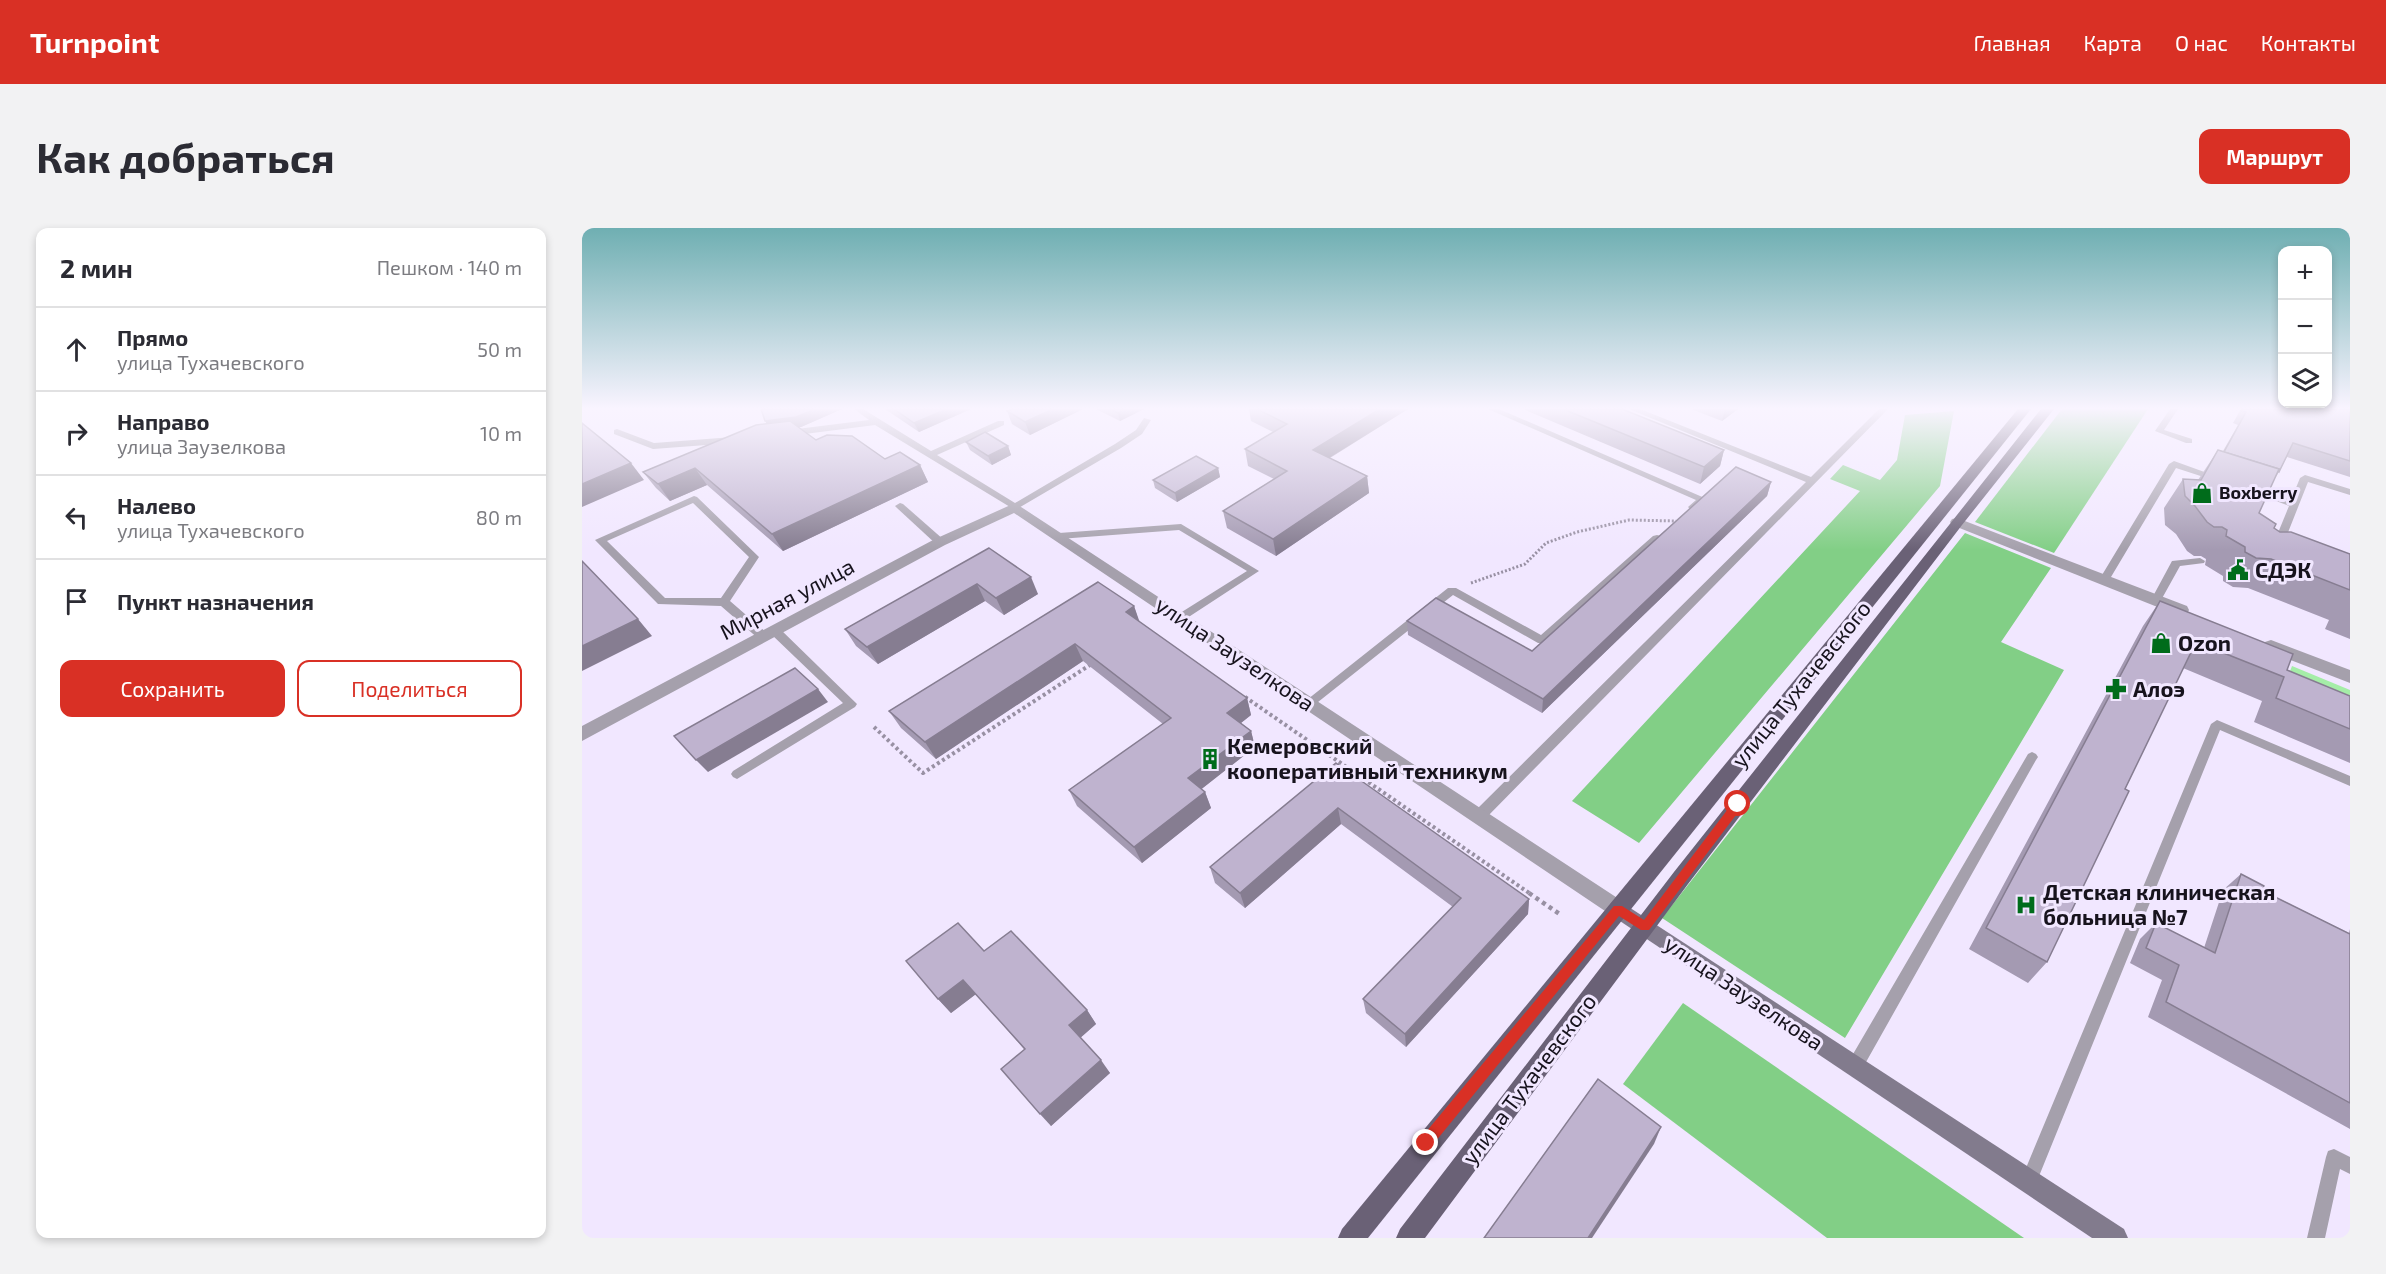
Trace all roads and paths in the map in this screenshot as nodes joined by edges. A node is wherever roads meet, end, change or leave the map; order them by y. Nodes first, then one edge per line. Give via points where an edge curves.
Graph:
1 (936, 456) edge
2 (1101, 456) edge
3 (1609, 456) edge
4 (1751, 456) joint
5 (1838, 456) edge
6 (1987, 456) edge
7 (2010, 456) edge
8 (1743, 463) dead end
9 (1813, 481) junction
10 (2229, 482) edge
11 (2240, 486) edge
12 (2350, 492) edge
13 (2294, 504) junction
14 (900, 506) dead end
15 (1015, 507) junction
16 (1676, 522) joint
17 (1957, 522) junction
18 (1667, 529) edge
19 (1059, 536) junction
20 (940, 542) junction
21 (2275, 555) edge
22 (2200, 561) dead end
23 (2104, 580) junction
24 (1452, 590) junction
25 (2156, 600) junction
26 (724, 602) junction
27 (2198, 617) edge
28 (1181, 618) junction
29 (769, 634) junction
30 (2252, 638) edge
31 (1098, 660) edge
32 (2350, 677) edge
33 (1239, 693) edge
34 (1309, 703) junction
35 (874, 727) dead end
36 (582, 734) edge
37 (2032, 758) dead end
38 (737, 774) dead end
39 (2350, 781) edge
40 (1479, 816) junction
41 (1618, 909) junction
42 (1561, 915) dead end
43 (1645, 927) junction
44 (1855, 1066) junction
45 (2350, 1166) edge
46 (2029, 1180) junction
47 (1351, 1238) edge
48 (1409, 1238) edge
49 (2115, 1238) edge
50 (2316, 1238) edge

1 - 15 lane
2 - 15 lane
3 - 16 lane via 1706,495
4 - 8 lane
4 - 9 lane
5 - 9 lane
6 - 41 main road, улица Тухачевского
7 - 17 main road, улица Тухачевского
9 - 40 lane
10 - 23 lane via 2174,464
11 - 13 lane
12 - 13 lane via 2306,478
13 - 21 lane
14 - 20 lane
15 - 19 street, улица Заузелкова
15 - 20 street, Мирная улица
16 - 24 path via 1629,520 1577,532 1546,543 1525,564
17 - 23 street
17 - 43 main road, улица Тухачевского
18 - 24 lane via 1542,640
19 - 28 street, улица Заузелкова
19 - 28 lane via 1181,526 1254,571
20 - 29 street, Мирная улица
22 - 25 lane via 2176,563
23 - 25 street
24 - 34 lane
25 - 27 street
26 - 26 lane via 754,557 694,499 600,540 662,602
26 - 29 lane
28 - 34 street, улица Заузелкова
29 - 36 street, Мирная улица
29 - 38 lane via 851,704
30 - 32 street
31 - 35 path via 924,774
33 - 42 path
34 - 40 street, улица Заузелкова
37 - 44 lane
39 - 46 lane via 2217,724
40 - 41 street, улица Заузелкова
41 - 43 street, улица Заузелкова
41 - 47 main road, улица Тухачевского
43 - 44 street, улица Заузелкова
43 - 48 main road, улица Тухачевского
44 - 46 street, улица Заузелкова
45 - 50 lane via 2334,1156
46 - 49 street, улица Заузелкова

